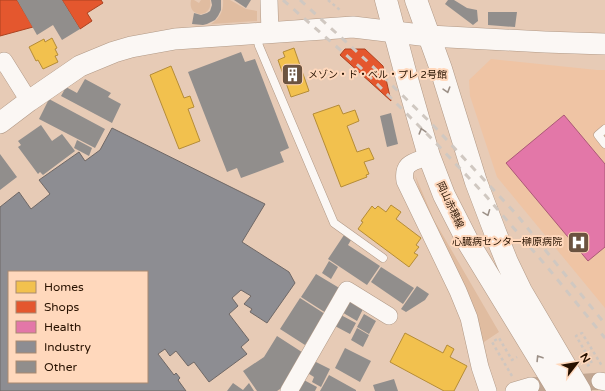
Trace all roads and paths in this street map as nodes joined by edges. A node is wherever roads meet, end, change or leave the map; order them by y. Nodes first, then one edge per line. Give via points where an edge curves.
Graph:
1 (269, 0) edge
2 (386, 0) edge
3 (416, 0) edge
4 (263, 33) junction
5 (395, 33) junction
6 (429, 36) junction
7 (605, 44) edge
8 (0, 63) edge
9 (29, 101) junction
10 (0, 123) edge
11 (605, 129) edge
12 (605, 144) edge
13 (429, 156) junction
14 (383, 258) dead end
15 (389, 316) dead end
16 (512, 360) dead end
17 (598, 360) dead end
18 (592, 363) dead end
19 (514, 385) edge
20 (531, 386) tunnel mouth
21 (289, 391) edge
22 (488, 391) edge
23 (559, 391) edge
24 (580, 391) edge

1 - 4 street
2 - 5 main road, 岡山赤穂線
3 - 6 main road
4 - 5 street via 353,27
4 - 9 street via 175,39 131,47 80,66
4 - 14 lane via 259,46 334,223
5 - 6 street
13 -> 5 main road, 岡山赤穂線
6 - 7 street
6 -> 24 main road via 476,182 507,262 521,291
8 - 9 street via 4,61
9 - 10 street
11 - 12 lane via 598,135
13 - 22 street via 408,165 404,172 405,181 469,318
23 -> 13 main road, 岡山赤穂線 via 468,242 444,195
15 - 21 street via 347,290
16 - 19 path via 499,338 492,342
17 - 18 path via 582,333 576,336
19 - 20 street

